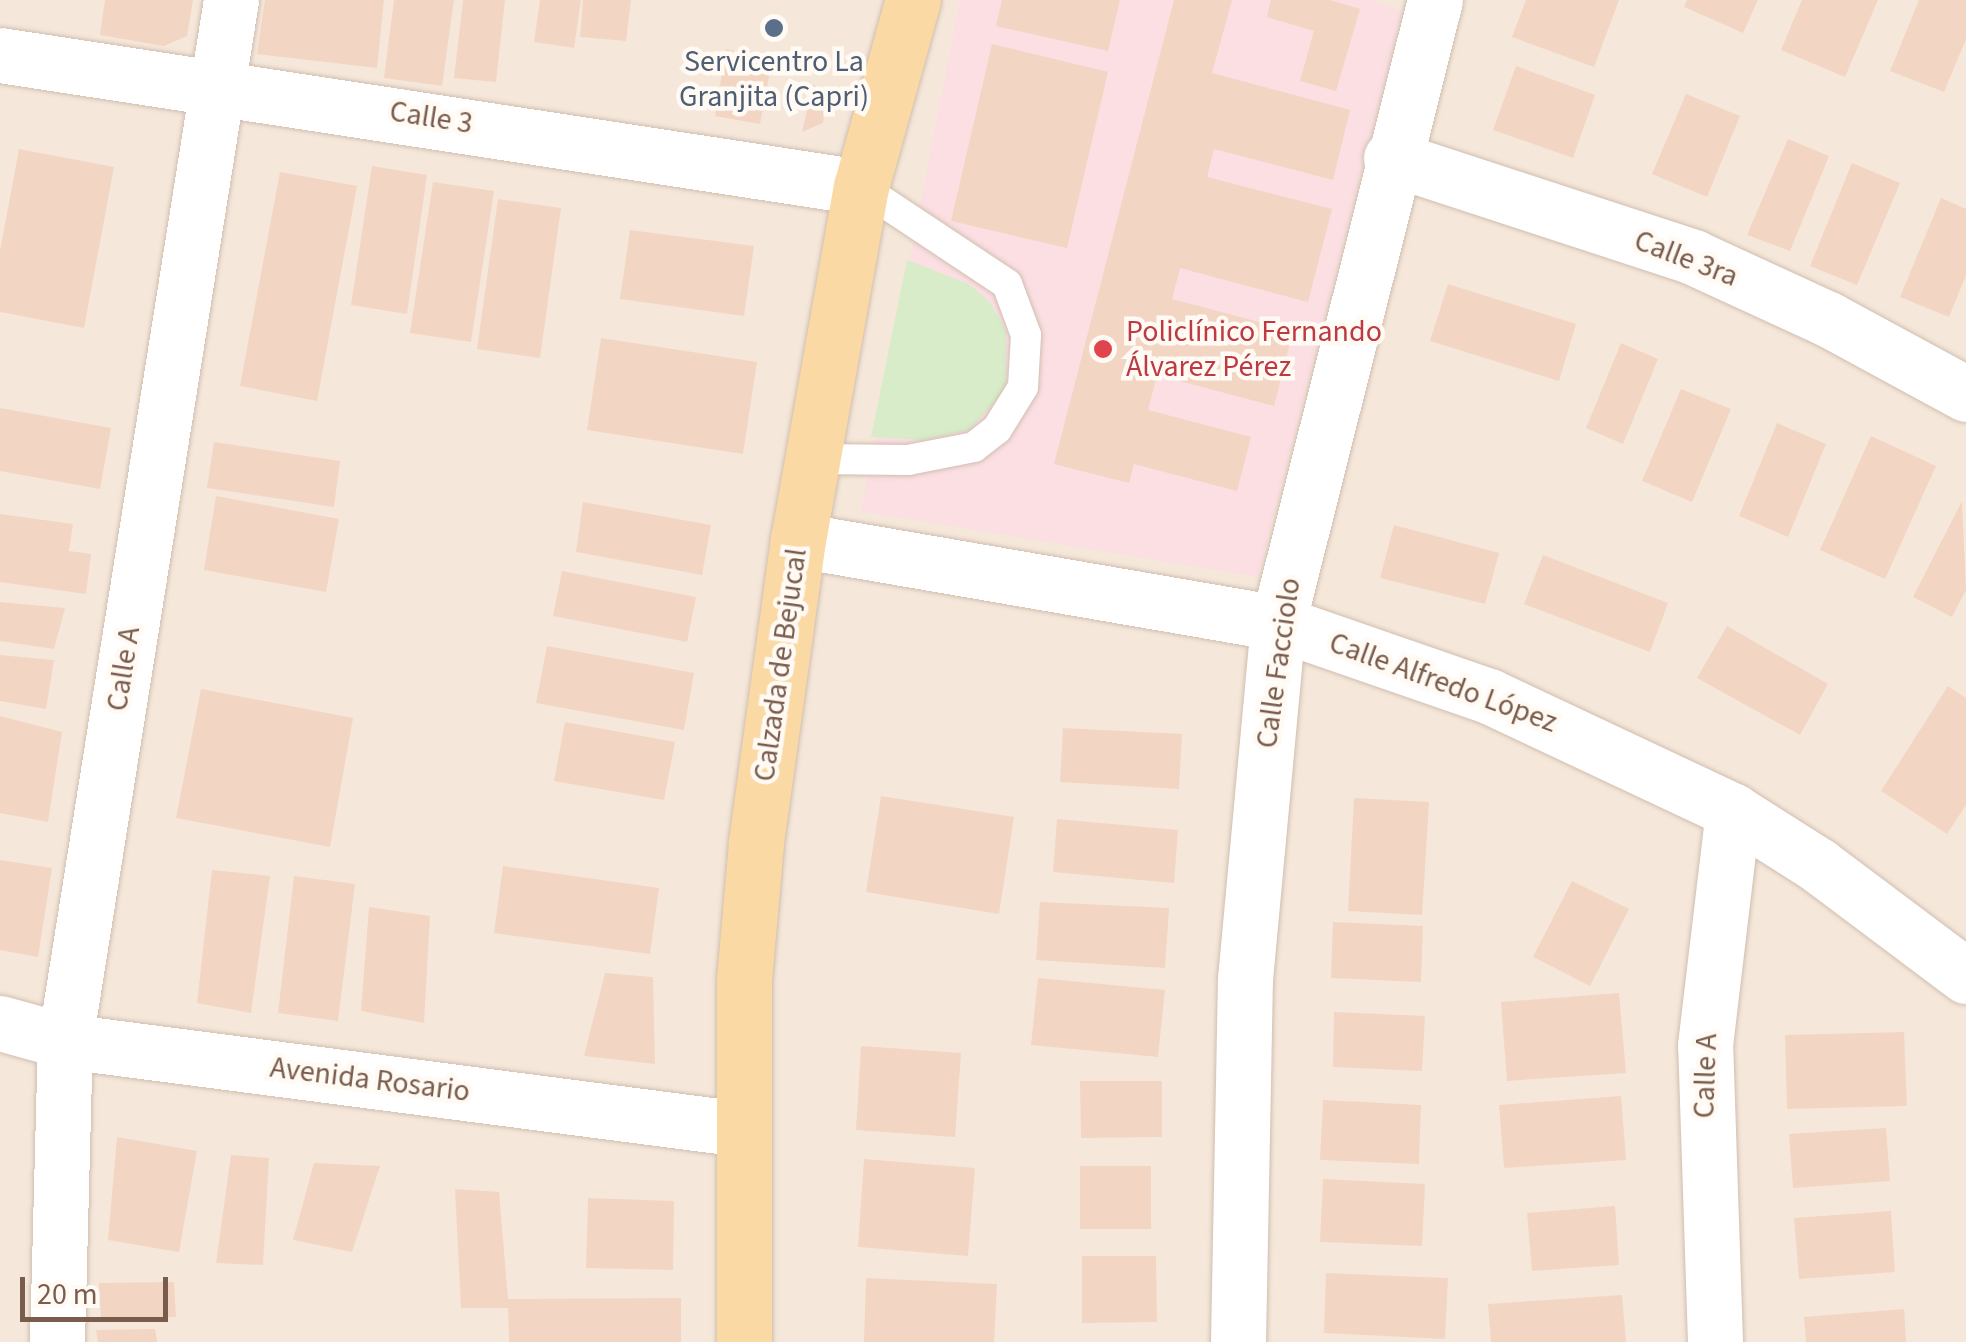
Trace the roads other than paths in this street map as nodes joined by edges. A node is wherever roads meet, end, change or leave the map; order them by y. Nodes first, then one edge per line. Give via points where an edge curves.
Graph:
1 (230, 0) edge
2 (912, 0) edge
3 (1435, 0) edge
4 (0, 55) edge
5 (218, 84) junction
6 (1391, 158) junction
7 (862, 186) junction
8 (1966, 394) edge
9 (814, 459) junction
10 (798, 540) junction
11 (1278, 623) junction
12 (1733, 812) junction
13 (1966, 976) edge
14 (0, 1023) edge
15 (65, 1041) junction
16 (742, 1128) junction
17 (58, 1342) edge
18 (744, 1342) edge
19 (1238, 1342) edge
20 (1715, 1342) edge

1 - 5 street, Calle A
2 - 7 main road, Calzada de Bejucal
3 - 6 street, Calle Facciolo
4 - 5 street, Calle 3
5 - 7 street, Calle 3
5 - 15 street, Calle A
6 - 8 street, Calle 3ra via 1693,257 1828,319
6 - 11 street, Calle Facciolo
7 - 9 main road, Calzada de Bejucal
7 - 9 lane via 1007,284 1026,334 1023,387 998,429 974,447 908,460
9 - 10 main road, Calzada de Bejucal
10 - 11 street, Calle Alfredo López
10 - 16 main road, Calzada de Bejucal via 756,842
11 - 12 street, Calle Alfredo López via 1489,696
11 - 19 street, Calle Facciolo via 1245,979
12 - 13 street, Calle Alfredo López via 1834,876
12 - 20 street, Calle A via 1706,1046
14 - 15 street, Avenida Rosario
15 - 16 street, Avenida Rosario
15 - 17 street, Calle A
16 - 18 main road, Calzada de Bejucal

